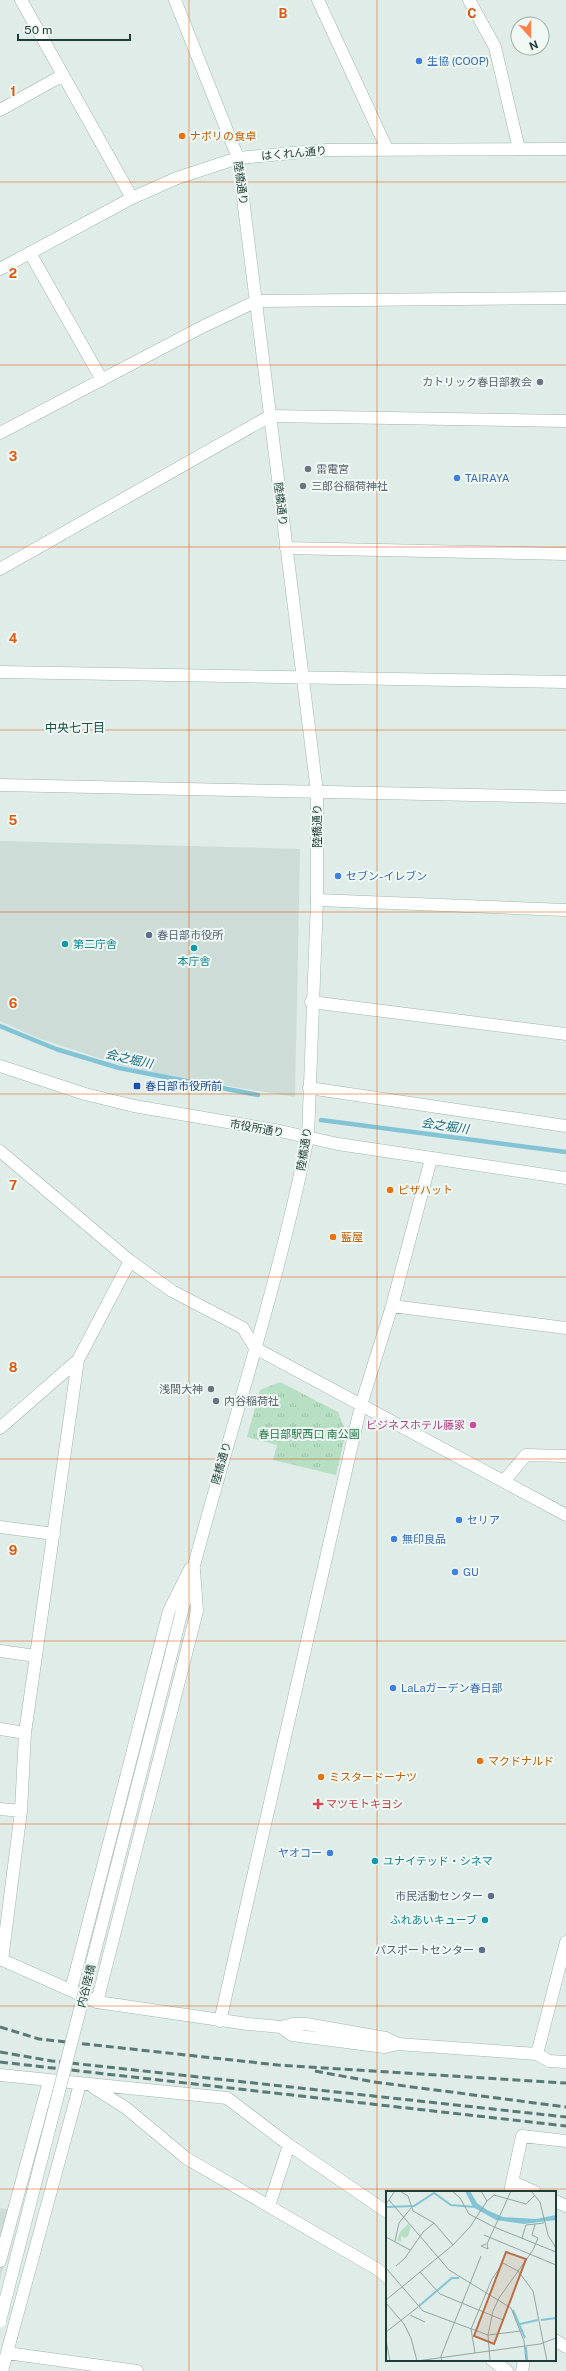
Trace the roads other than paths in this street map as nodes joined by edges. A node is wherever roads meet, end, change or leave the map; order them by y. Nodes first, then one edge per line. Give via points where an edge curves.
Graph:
1 (21, 0) edge
2 (175, 0) edge
3 (318, 0) edge
4 (469, 0) edge
5 (63, 75) junction
6 (0, 110) edge
7 (387, 149) junction
8 (519, 149) junction
9 (566, 149) edge
10 (238, 158) junction
11 (132, 198) junction
12 (30, 253) junction
13 (0, 269) edge
14 (566, 298) edge
15 (257, 301) junction
16 (102, 380) junction
17 (270, 416) junction
18 (566, 421) edge
19 (0, 434) edge
20 (286, 548) junction
21 (566, 554) edge
22 (0, 569) edge
23 (0, 672) edge
24 (303, 677) junction
25 (566, 682) edge
26 (0, 785) edge
27 (317, 792) junction
28 (566, 797) edge
29 (316, 900) junction
30 (566, 910) edge
31 (311, 1002) junction
32 (566, 1034) edge
33 (0, 1066) edge
34 (309, 1093) junction
35 (566, 1126) edge
36 (308, 1137) junction
37 (0, 1151) edge
38 (431, 1159) junction
39 (566, 1178) edge
40 (130, 1261) junction
41 (392, 1306) junction
42 (566, 1328) edge
43 (255, 1348) junction
44 (78, 1360) junction
45 (361, 1405) junction
46 (0, 1428) edge
47 (566, 1456) edge
48 (504, 1481) junction
49 (566, 1515) edge
50 (0, 1527) edge
51 (54, 1534) junction
52 (193, 1562) junction
53 (0, 1651) edge
54 (172, 1651) joint
55 (36, 1656) junction
56 (0, 1729) edge
57 (25, 1733) junction
58 (0, 1809) edge
59 (21, 1811) junction
60 (566, 1942) edge
61 (1, 1959) edge
62 (71, 1990) junction
63 (98, 2002) junction
64 (220, 2021) junction
65 (537, 2054) junction
66 (566, 2062) edge
67 (0, 2075) edge
68 (49, 2081) junction
69 (85, 2085) junction
70 (566, 2141) edge
71 (289, 2145) junction
72 (511, 2187) edge
73 (530, 2191) edge
74 (556, 2201) edge
75 (269, 2206) junction
76 (566, 2206) edge
77 (386, 2211) edge
78 (6, 2216) edge
79 (0, 2262) edge
80 (386, 2276) edge
81 (0, 2321) edge
82 (556, 2341) edge
83 (566, 2347) edge
84 (7, 2353) junction
85 (493, 2361) edge
86 (524, 2361) edge
87 (2, 2371) edge
88 (137, 2371) edge
89 (507, 2371) edge
90 (522, 2371) edge

1 - 5 street
2 - 10 street, 陸橋通り
3 - 7 street
4 - 8 street via 496,47
5 - 6 street
5 - 11 street
7 - 8 street, はくれん通り
7 - 10 street, はくれん通り via 327,150
8 - 9 street, はくれん通り
10 - 11 street, はくれん通り via 177,178
10 - 15 street, 陸橋通り
11 - 12 street, はくれん通り
12 - 13 street, はくれん通り
12 - 16 street
14 - 15 street
15 - 16 street
15 - 17 street, 陸橋通り
16 - 19 street
17 - 18 street
17 - 20 street, 陸橋通り
17 - 22 street
20 - 21 street
20 - 24 street, 陸橋通り
23 - 24 street
24 - 25 street
24 - 27 street, 陸橋通り
26 - 27 street
27 - 28 street
27 - 29 street, 陸橋通り
29 - 30 street
29 - 31 street, 陸橋通り
31 - 32 street
31 - 34 street, 陸橋通り
33 - 36 street, 市役所通り via 85,1094
34 - 35 street
34 - 36 street, 陸橋通り
36 - 38 street, 市役所通り
36 - 43 street, 陸橋通り
37 - 40 street
38 - 39 street, 市役所通り
38 - 41 street
40 - 43 street via 172,1290 242,1328
40 - 44 street
41 - 42 street
41 - 45 street
43 - 45 street
43 - 52 street, 陸橋通り
44 - 46 street
44 - 51 street
45 - 48 street
45 - 64 street
47 - 48 street via 526,1455
48 - 49 street
50 - 51 street
51 - 55 street
52 - 54 street, 陸橋通り
52 - 62 street via 169,1611
52 - 63 street via 197,1610
53 - 55 street
54 - 81 street, 内谷陸橋, bridge
55 - 57 street
56 - 57 street
57 - 59 street
58 - 59 street
59 - 61 street
60 - 65 street
61 - 62 street
62 - 63 street
63 - 64 street
64 - 65 street via 281,2027 306,2024 386,2038 398,2044
65 - 66 street via 549,2061
67 - 68 street
68 - 69 street
68 - 78 street
69 - 71 street via 227,2098
69 - 75 street via 126,2108 186,2158
69 - 84 street
70 - 72 street via 522,2136
71 - 75 street
71 - 77 street
72 - 73 street
74 - 76 street
75 - 80 street
78 - 79 street
82 - 83 street
84 - 87 street
84 - 88 street
85 - 89 street
86 - 90 street

